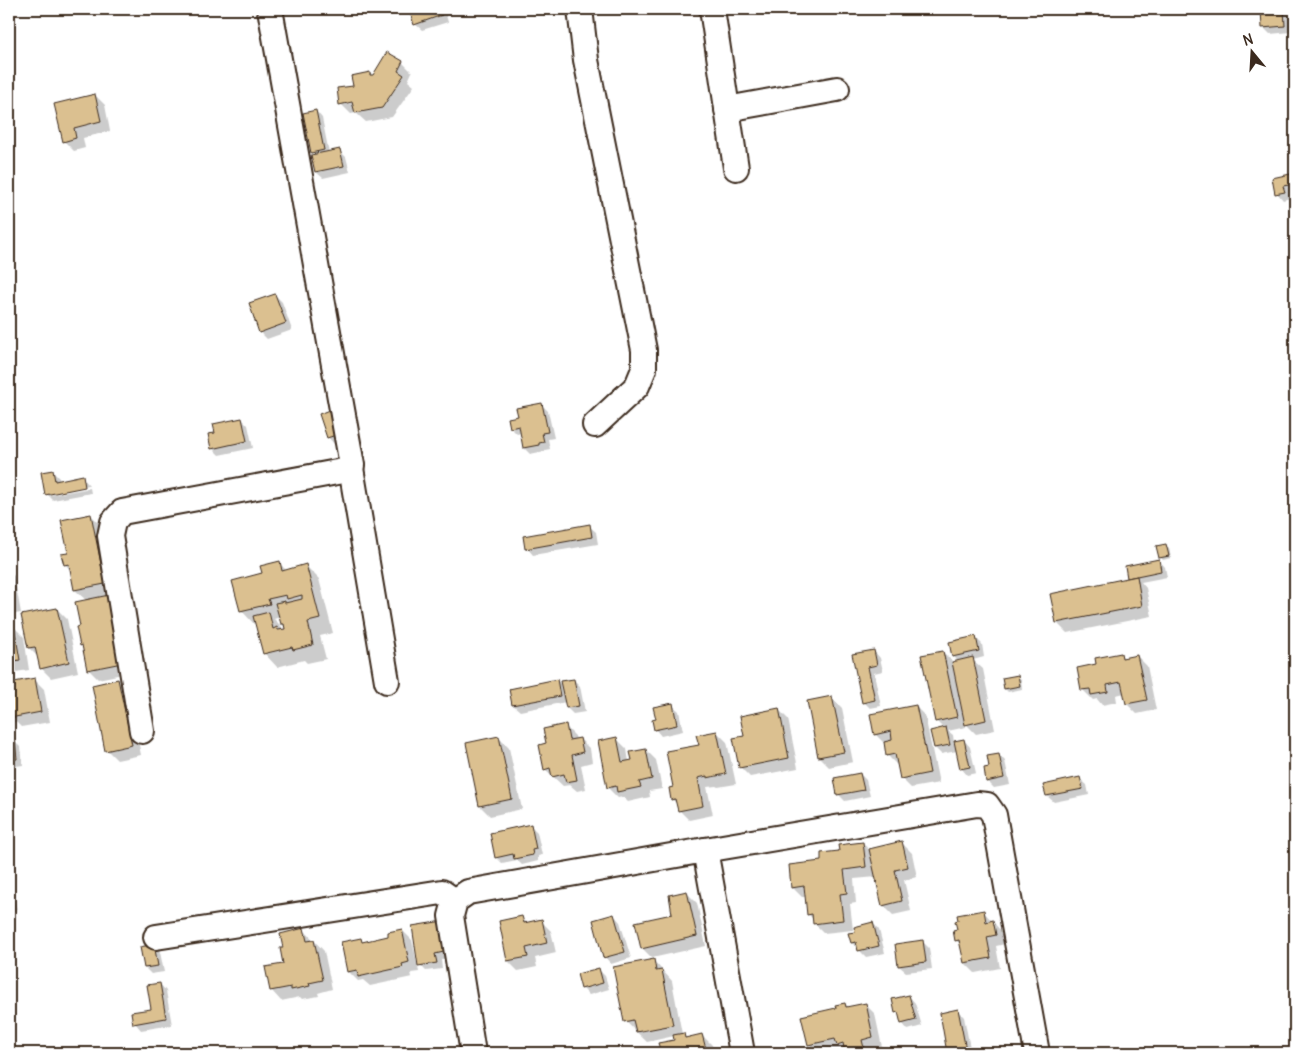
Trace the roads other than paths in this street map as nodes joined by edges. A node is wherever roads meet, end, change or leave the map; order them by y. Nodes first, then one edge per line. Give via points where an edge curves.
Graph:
1 (270, 9) edge
2 (580, 9) edge
3 (712, 9) edge
4 (837, 89) dead end
5 (727, 109) junction
6 (736, 168) dead end
7 (595, 425) dead end
8 (352, 468) junction
9 (387, 681) dead end
10 (142, 731) dead end
11 (705, 850) junction
12 (455, 901) junction
13 (156, 937) dead end
14 (473, 1053) edge
15 (742, 1053) edge
16 (1037, 1053) edge

1 - 8 street
2 - 7 street via 586,60 644,350 644,369 637,386
3 - 5 street
4 - 5 street
5 - 6 street
8 - 9 street
8 - 10 street via 122,512 112,522 110,536
11 - 12 street via 468,892
11 - 15 street
11 - 16 street via 977,804 987,805 994,814
12 - 13 street via 442,892
12 - 14 street via 451,916

